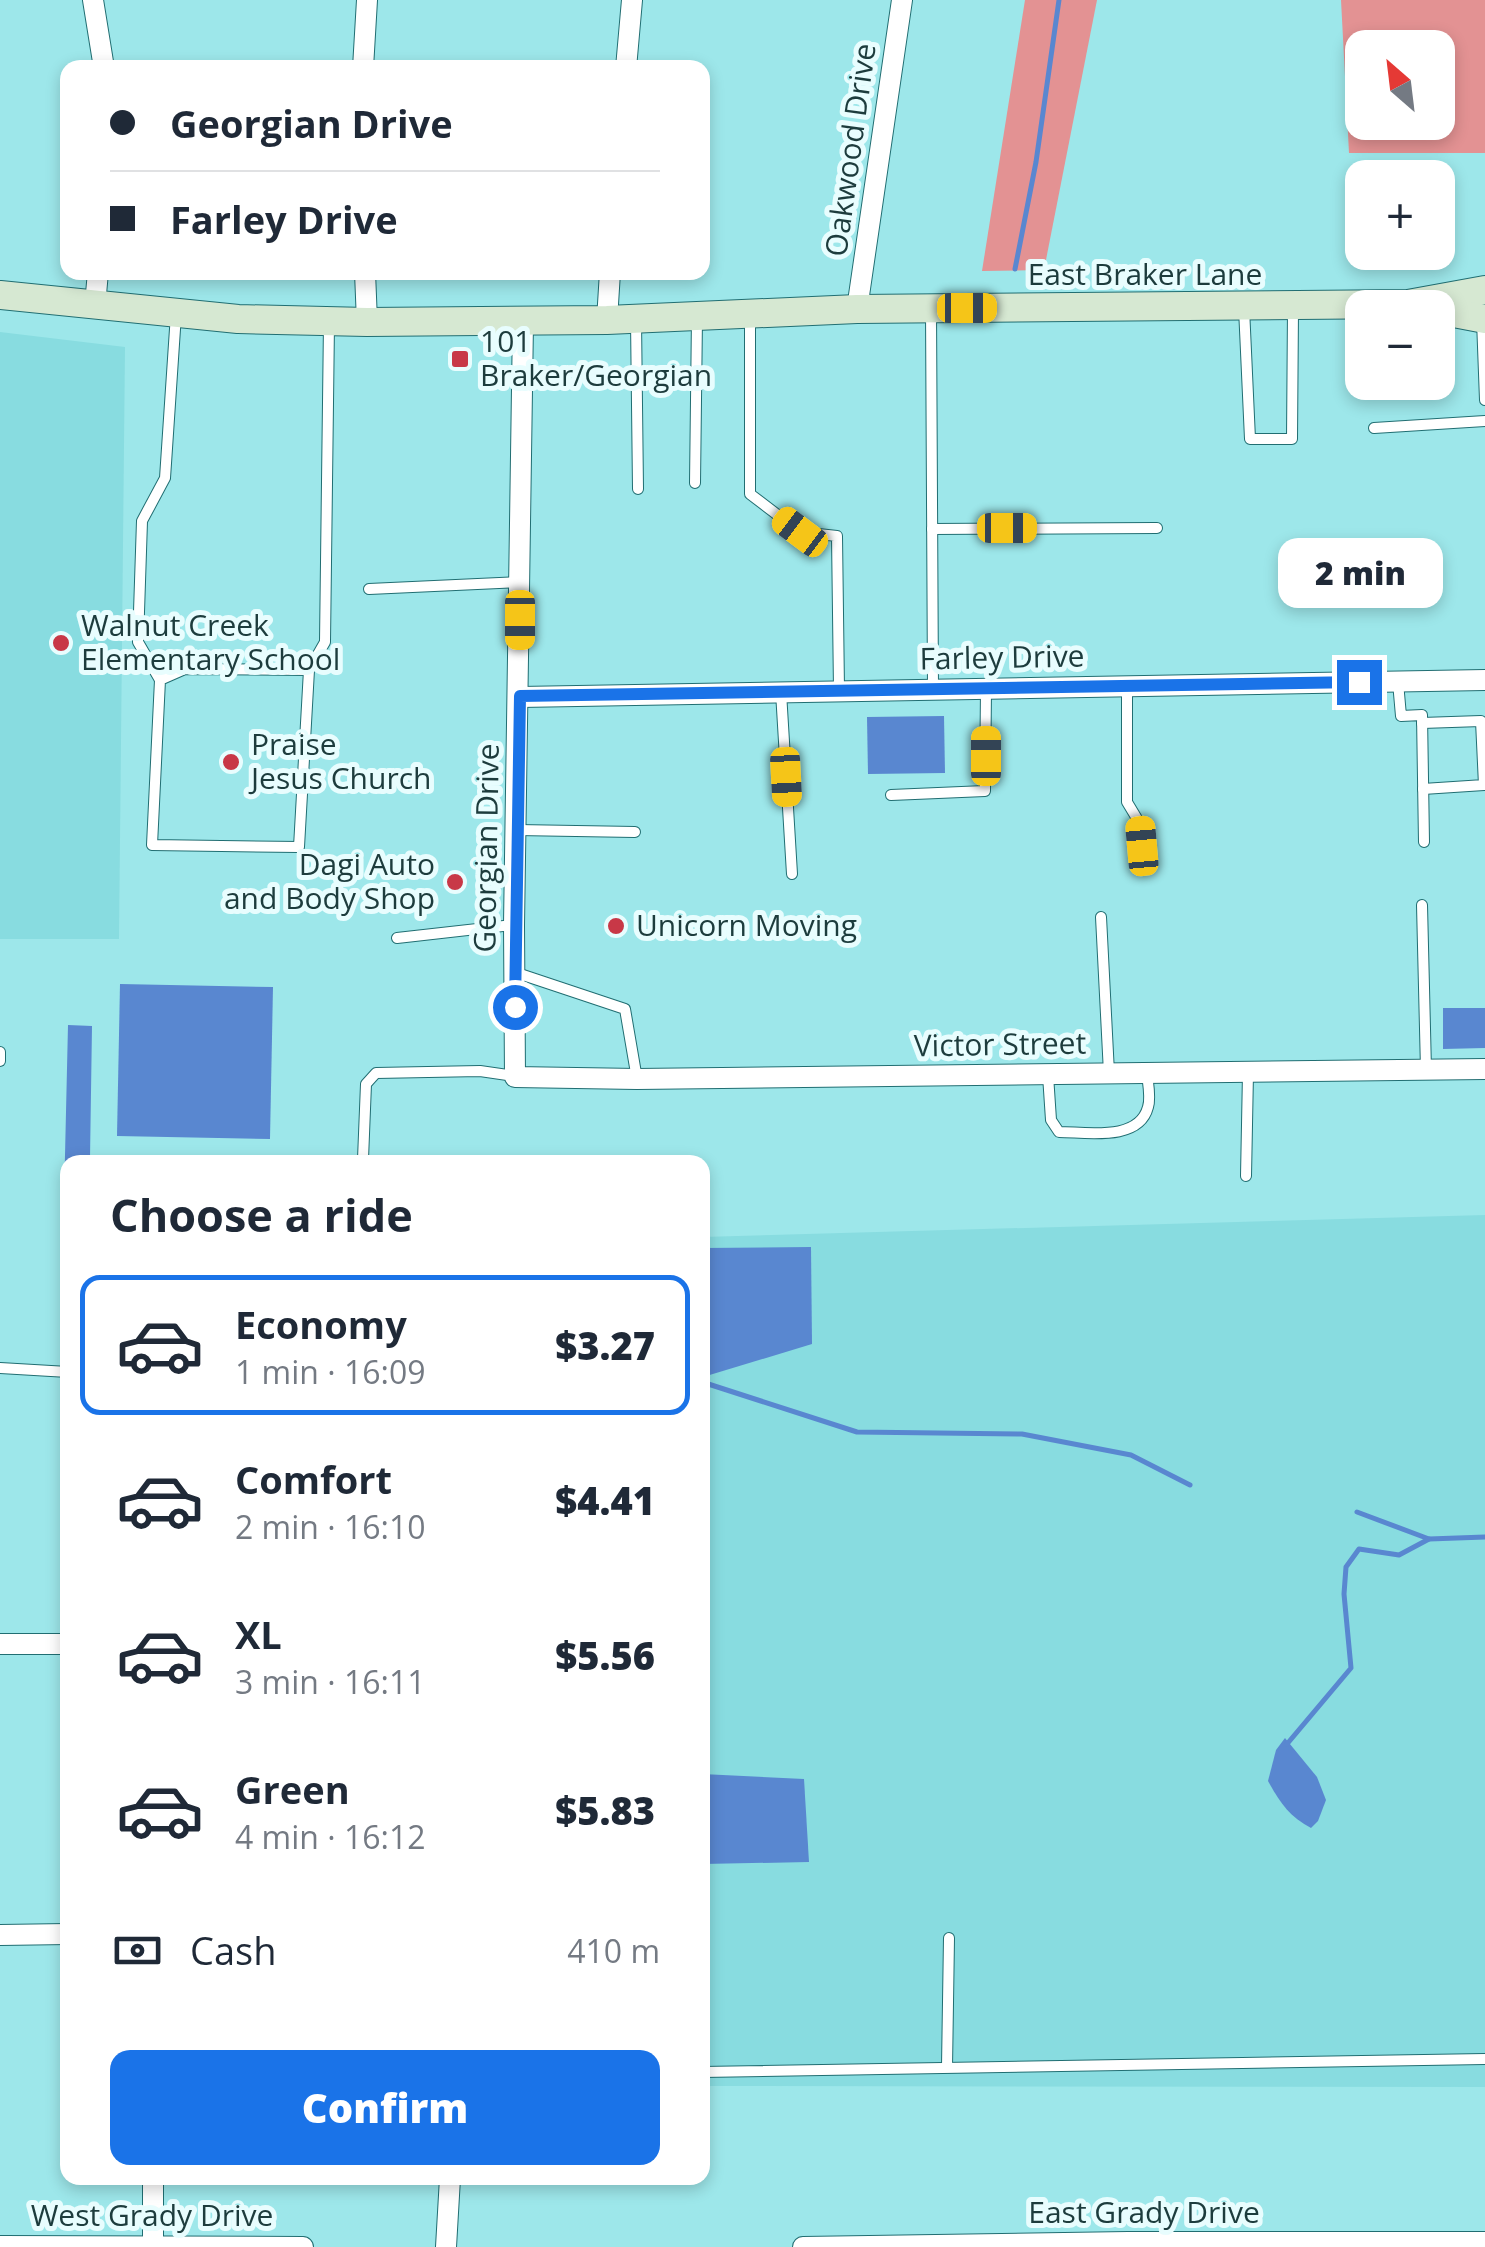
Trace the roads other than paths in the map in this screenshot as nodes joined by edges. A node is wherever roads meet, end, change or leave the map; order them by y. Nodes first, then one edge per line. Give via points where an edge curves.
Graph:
1 (93, 0) edge
2 (367, 0) edge
3 (632, 0) edge
4 (902, 0) edge
5 (103, 60) edge
6 (363, 60) edge
7 (627, 60) edge
8 (97, 280) edge
9 (365, 280) edge
10 (609, 280) edge
11 (1485, 290) edge
12 (0, 295) edge
13 (1455, 297) edge
14 (95, 305) junction
15 (1294, 306) junction
16 (1345, 306) edge
17 (1244, 307) junction
18 (931, 308) junction
19 (857, 309) junction
20 (176, 313) junction
21 (1455, 313) edge
22 (750, 314) junction
23 (696, 316) junction
24 (636, 319) junction
25 (1484, 319) edge
26 (606, 320) junction
27 (329, 322) junction
28 (368, 322) junction
29 (523, 322) junction
30 (1485, 400) edge
31 (1485, 421) edge
32 (1374, 428) dead end
33 (695, 483) dead end
34 (638, 490) dead end
35 (1158, 528) dead end
36 (932, 529) junction
37 (520, 582) junction
38 (369, 589) dead end
39 (310, 670) junction
40 (160, 680) junction
41 (1485, 680) edge
42 (1398, 682) junction
43 (1127, 686) junction
44 (933, 688) junction
45 (986, 688) junction
46 (839, 690) junction
47 (781, 691) junction
48 (520, 696) junction
49 (1422, 723) junction
50 (1423, 789) junction
51 (891, 795) dead end
52 (517, 830) junction
53 (635, 832) dead end
54 (1424, 842) dead end
55 (1142, 846) dead end
56 (792, 874) dead end
57 (1422, 904) dead end
58 (1101, 917) dead end
59 (514, 925) junction
60 (397, 938) dead end
61 (514, 972) junction
62 (0, 1052) edge
63 (0, 1061) edge
64 (1485, 1069) edge
65 (1426, 1071) junction
66 (1248, 1072) junction
67 (1048, 1074) junction
68 (1109, 1074) junction
69 (1147, 1074) junction
70 (516, 1076) junction
71 (637, 1079) junction
72 (363, 1155) edge
73 (1246, 1176) dead end
74 (0, 1368) edge
75 (60, 1372) edge
76 (0, 1644) edge
77 (60, 1644) edge
78 (60, 1934) edge
79 (0, 1935) edge
80 (949, 1938) dead end
81 (1485, 2059) edge
82 (948, 2067) junction
83 (710, 2072) edge
84 (154, 2185) edge
85 (450, 2185) edge
86 (1485, 2242) edge
87 (1128, 2244) edge
88 (0, 2246) edge
89 (152, 2247) edge
90 (303, 2247) edge
91 (446, 2247) edge
92 (802, 2247) edge

1 - 5 street
2 - 6 street
3 - 7 street
4 - 19 street, Oakwood Drive
8 - 14 street
9 - 28 street
10 - 26 street
11 - 13 main road, East Braker Lane
12 - 14 main road, East Braker Lane
14 - 20 main road, East Braker Lane
15 - 16 main road, East Braker Lane
15 - 17 main road, East Braker Lane
15 - 17 lane via 1292,439 1250,439
17 - 18 main road, East Braker Lane
18 - 19 main road, East Braker Lane
18 - 36 lane
19 - 22 main road, East Braker Lane
20 - 27 main road, East Braker Lane
20 - 40 lane via 164,478 142,521 138,642
21 - 25 main road
22 - 23 main road, East Braker Lane
22 - 46 lane via 750,494 800,532 837,536
23 - 24 main road, East Braker Lane
23 - 33 lane
24 - 26 main road, East Braker Lane
24 - 34 lane
25 - 30 lane
26 - 29 main road, East Braker Lane
27 - 28 main road, East Braker Lane
27 - 39 lane via 325,642
28 - 29 main road, East Braker Lane
29 - 37 street, Georgian Drive
31 - 32 lane
35 - 36 lane
36 - 44 lane
37 - 38 lane
37 - 48 street, Georgian Drive
39 - 40 lane via 185,670
39 - 40 lane via 299,847 152,845
41 - 42 street, Farley Drive
42 - 43 street, Farley Drive
42 - 49 lane via 1401,716 1422,715
43 - 45 street, Farley Drive
43 - 55 lane via 1128,802 1140,822
44 - 45 street, Farley Drive
44 - 46 street, Farley Drive
45 - 51 lane via 986,790
46 - 47 street, Farley Drive
47 - 48 street, Farley Drive
47 - 56 lane
48 - 52 street, Georgian Drive
49 - 50 lane
49 - 50 lane via 1481,721 1484,786
50 - 54 lane
52 - 53 lane
52 - 59 street, Georgian Drive
57 - 65 lane
58 - 68 lane
59 - 60 lane
59 - 61 street, Georgian Drive
61 - 70 street, Georgian Drive
61 - 71 lane via 625,1009
62 - 63 lane
64 - 65 street, Victor Street
65 - 66 street, Victor Street
66 - 69 street, Victor Street
66 - 73 lane
67 - 68 street, Victor Street
67 - 69 lane via 1051,1120 1060,1132 1124,1132 1139,1124 1148,1106
67 - 71 street, Victor Street
68 - 69 street, Victor Street
70 - 71 street, Victor Street
70 - 72 lane via 376,1073 366,1084
74 - 75 lane
76 - 77 street
78 - 79 street
80 - 82 lane
81 - 82 lane
82 - 83 lane
84 - 89 street
85 - 91 street
86 - 87 street, East Grady Drive
87 - 92 street, East Grady Drive
88 - 89 street, West Grady Drive
89 - 90 street, West Grady Drive

